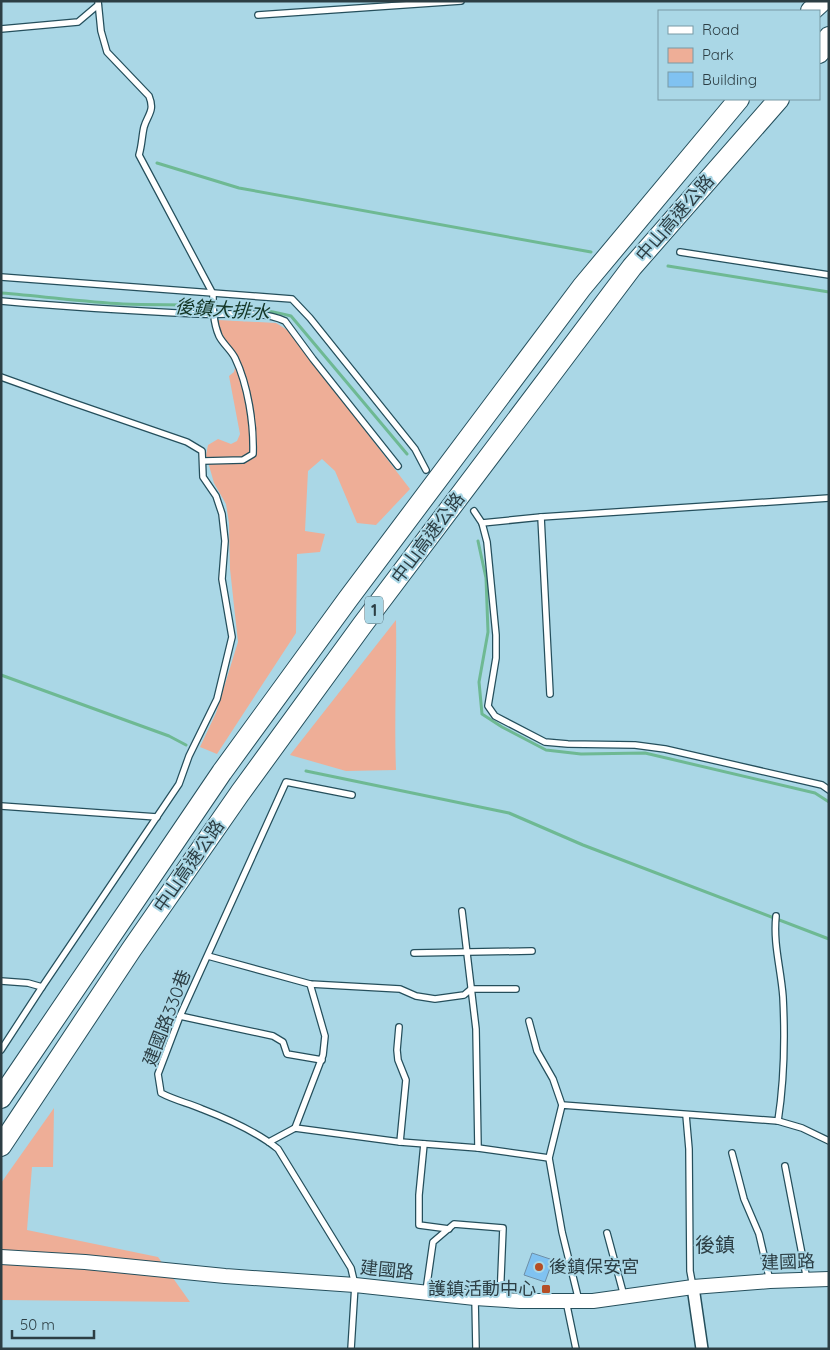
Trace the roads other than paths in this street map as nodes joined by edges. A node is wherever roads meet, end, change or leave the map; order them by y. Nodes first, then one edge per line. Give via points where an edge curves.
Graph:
1 (461, 1) edge
2 (98, 3) edge
3 (258, 15) dead end
4 (1, 28) edge
5 (738, 100) edge
6 (778, 100) edge
7 (680, 252) dead end
8 (829, 275) edge
9 (1, 278) edge
10 (213, 296) junction
11 (1, 301) edge
12 (213, 313) junction
13 (1, 376) edge
14 (204, 461) junction
15 (398, 466) dead end
16 (426, 470) dead end
17 (829, 498) edge
18 (474, 511) dead end
19 (541, 517) junction
20 (482, 523) junction
21 (550, 694) dead end
22 (829, 790) edge
23 (352, 795) dead end
24 (1, 806) edge
25 (157, 817) junction
26 (462, 911) dead end
27 (776, 916) dead end
28 (532, 951) dead end
29 (467, 952) junction
30 (414, 953) dead end
31 (208, 956) junction
32 (1, 981) edge
33 (310, 984) junction
34 (42, 987) junction
35 (471, 989) junction
36 (516, 990) dead end
37 (180, 1016) junction
38 (529, 1021) dead end
39 (400, 1027) dead end
40 (1, 1050) edge
41 (322, 1060) junction
42 (1, 1098) edge
43 (562, 1105) junction
44 (686, 1115) junction
45 (778, 1121) junction
46 (295, 1128) junction
47 (829, 1141) edge
48 (269, 1142) junction
49 (400, 1142) junction
50 (424, 1144) junction
51 (1, 1146) edge
52 (478, 1148) junction
53 (732, 1153) dead end
54 (549, 1158) junction
55 (785, 1166) dead end
56 (449, 1229) junction
57 (607, 1233) dead end
58 (1, 1257) edge
59 (807, 1280) junction
60 (829, 1280) edge
61 (770, 1281) junction
62 (355, 1285) junction
63 (693, 1287) junction
64 (426, 1293) junction
65 (624, 1296) junction
66 (475, 1298) junction
67 (500, 1300) junction
68 (573, 1301) junction
69 (351, 1349) edge
70 (476, 1349) edge
71 (576, 1349) edge
72 (702, 1349) edge

1 - 3 lane
2 - 4 lane via 78,22
2 - 10 lane via 107,52 149,96 152,104 139,155
5 - 42 highway, 中山高速公路 / 1 via 582,287 348,599 222,772
6 - 51 highway, 中山高速公路 / 1 via 632,267 364,624 229,808
7 - 8 lane
9 - 10 lane
10 - 12 lane
10 - 16 lane via 292,299 415,449
11 - 12 lane via 84,309
12 - 14 lane via 219,336 234,357 245,388 253,439 252,454 243,460
12 - 15 lane via 246,314 285,321
13 - 14 lane via 187,442 202,451
14 - 25 lane via 203,477 216,496 222,514 225,541 222,579 232,637 217,699 179,784
17 - 19 lane
18 - 20 lane
19 - 20 lane
19 - 21 lane
20 - 22 lane via 487,542 496,635 496,658 488,706 495,716 545,742 665,749 822,785
23 - 31 lane, 建國路330巷 via 286,782
24 - 25 lane
25 - 34 lane
26 - 29 lane
27 - 45 lane via 775,935 783,997 783,1091
28 - 29 lane
29 - 30 lane
29 - 35 lane
31 - 33 lane
31 - 37 lane, 建國路330巷
32 - 34 lane
33 - 35 lane via 400,990 436,999 464,995
33 - 41 lane via 325,1036
34 - 40 lane
35 - 36 lane
35 - 52 lane via 476,1029
37 - 41 lane via 273,1036 283,1042 287,1054
37 - 48 lane, 建國路330巷 via 158,1074 161,1093 262,1136
38 - 43 lane via 537,1051 553,1079
39 - 49 lane via 398,1060 406,1080
41 - 46 lane
43 - 44 lane
43 - 54 lane
44 - 45 lane
44 - 63 lane
45 - 47 lane
46 - 48 lane
46 - 49 lane
48 - 62 lane, 建國路330巷 via 278,1149 350,1268
49 - 50 lane
50 - 52 lane
50 - 56 lane via 419,1224
52 - 54 lane
53 - 61 lane via 744,1199 759,1234
54 - 68 lane
55 - 59 lane
56 - 64 lane via 433,1242
56 - 67 lane via 454,1224 503,1228
57 - 65 lane
58 - 62 street, 建國路
59 - 60 street, 建國路
59 - 61 street, 建國路
61 - 63 street, 建國路
62 - 64 street, 建國路
62 - 69 lane
63 - 65 street, 建國路
63 - 72 street
64 - 66 street, 建國路
65 - 68 street, 建國路
66 - 67 street, 建國路
66 - 70 lane
67 - 68 street, 建國路
68 - 71 lane

